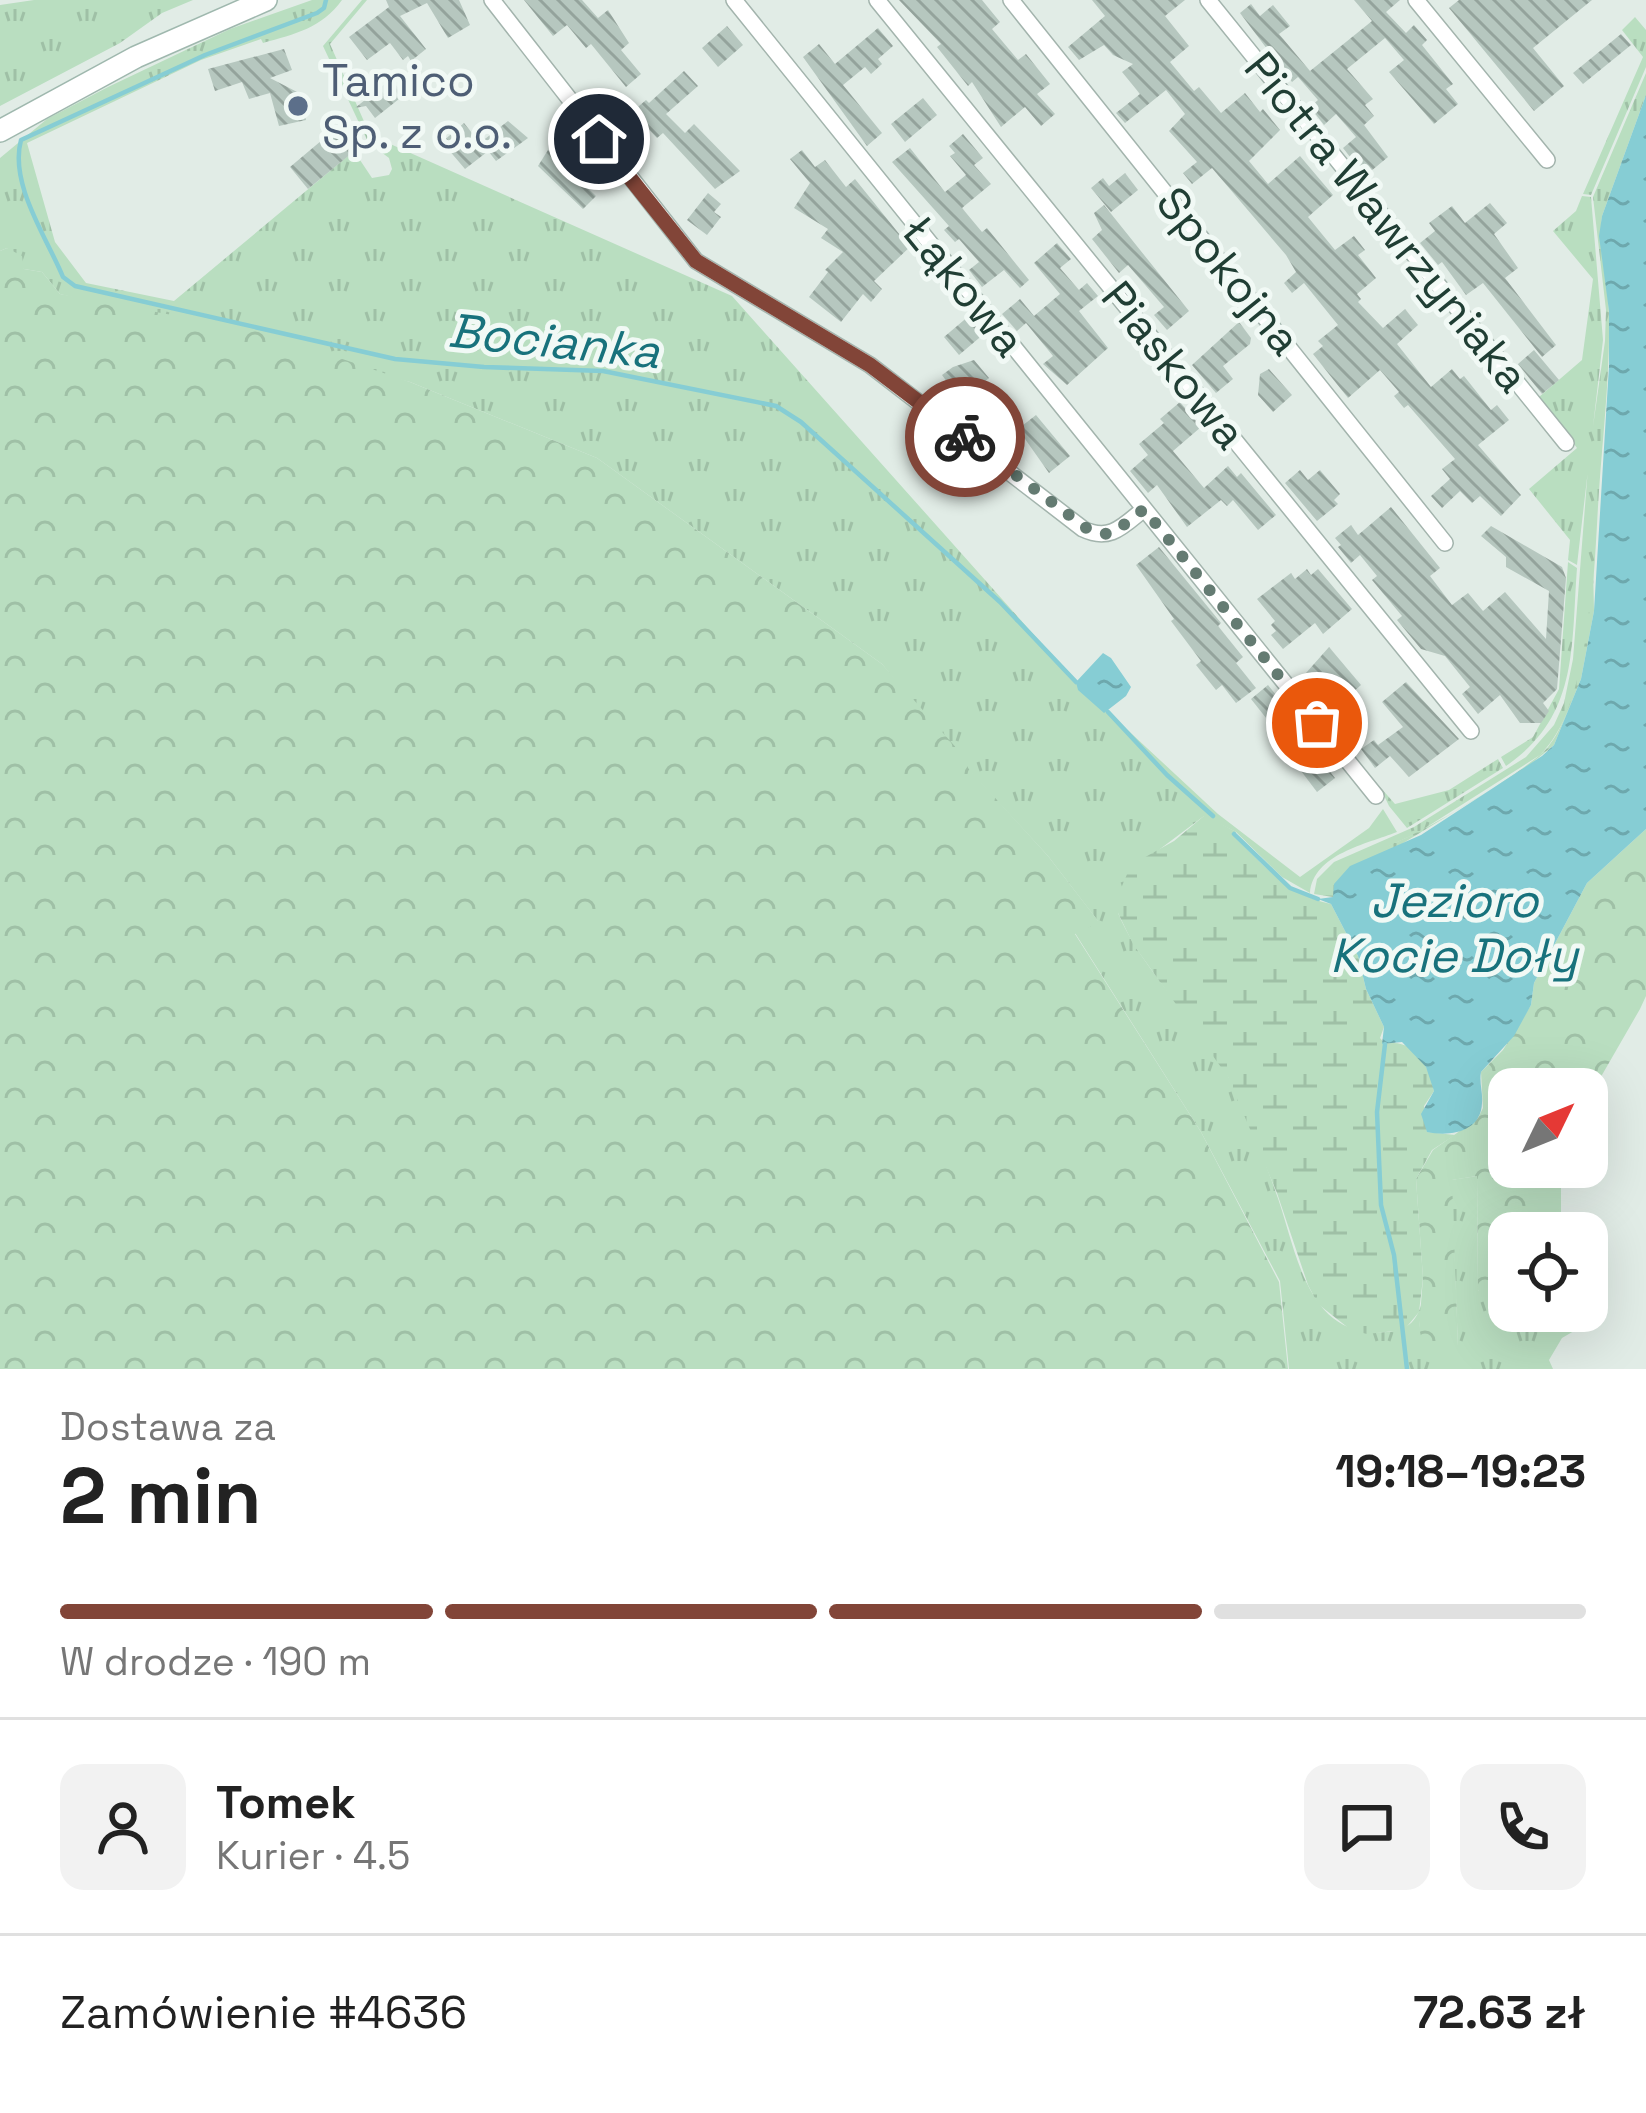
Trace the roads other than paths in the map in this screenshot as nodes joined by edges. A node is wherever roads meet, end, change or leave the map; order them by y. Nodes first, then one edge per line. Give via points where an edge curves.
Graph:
1 (266, 0) edge
2 (492, 0) edge
3 (734, 0) edge
4 (878, 0) edge
5 (1011, 0) edge
6 (1208, 0) edge
7 (1417, 0) edge
8 (0, 131) edge
9 (1547, 160) dead end
10 (1566, 443) dead end
11 (1144, 509) junction
12 (1445, 543) dead end
13 (1472, 730) dead end
14 (1376, 796) dead end

1 - 8 main road via 136,57
2 - 11 street via 696,261 870,365 1083,529 1112,534
3 - 11 street, Łąkowa
4 - 13 street, Piaskowa
5 - 12 street, Spokojna
6 - 10 street, Piotra Wawrzyniaka
7 - 9 street
11 - 14 street, Łąkowa

